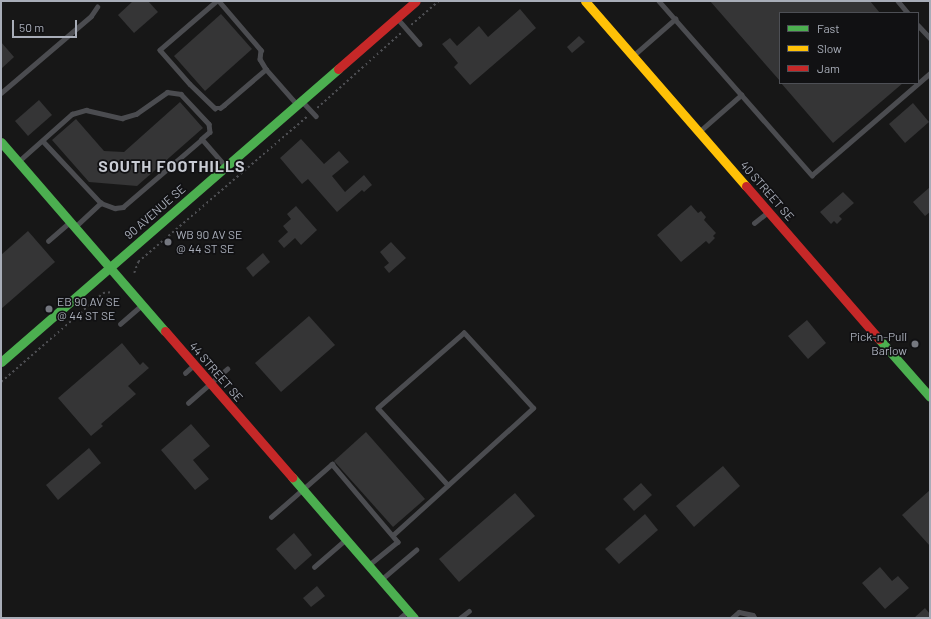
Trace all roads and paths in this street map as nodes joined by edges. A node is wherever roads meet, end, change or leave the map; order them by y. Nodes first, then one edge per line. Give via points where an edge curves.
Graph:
1 (218, 1) edge
2 (416, 1) edge
3 (439, 1) edge
4 (585, 1) edge
5 (659, 1) edge
6 (898, 1) edge
7 (97, 7) dead end
8 (907, 12) edge
9 (397, 18) junction
10 (675, 19) junction
11 (919, 26) edge
12 (406, 29) junction
13 (930, 38) edge
14 (420, 44) dead end
15 (633, 56) junction
16 (266, 69) junction
17 (930, 73) edge
18 (919, 83) edge
19 (917, 84) edge
20 (1, 93) edge
21 (741, 95) junction
22 (299, 103) junction
23 (314, 114) junction
24 (699, 132) junction
25 (202, 139) junction
26 (42, 141) junction
27 (1, 142) edge
28 (18, 162) junction
29 (226, 166) junction
30 (101, 203) junction
31 (768, 211) junction
32 (754, 224) dead end
33 (72, 225) junction
34 (48, 241) dead end
35 (109, 268) junction
36 (134, 273) dead end
37 (113, 292) dead end
38 (142, 305) junction
39 (120, 324) dead end
40 (1, 362) edge
41 (194, 365) junction
42 (227, 369) dead end
43 (185, 373) dead end
44 (1, 382) edge
45 (210, 383) junction
46 (930, 397) edge
47 (188, 403) dead end
48 (448, 485) junction
49 (303, 490) junction
50 (271, 517) dead end
51 (392, 535) junction
52 (346, 539) junction
53 (416, 550) dead end
54 (369, 566) junction
55 (314, 567) dead end
56 (381, 580) junction
57 (469, 611) dead end
58 (411, 614) edge
59 (400, 618) edge
60 (460, 618) edge
61 (732, 618) edge
62 (755, 618) edge

1 - 16 lane via 261,50 260,59
1 - 16 lane via 160,50 215,108 224,105
2 - 9 street, 90 AVENUE SE
3 - 12 path
4 - 15 street, 40 STREET SE
5 - 10 lane
6 - 8 lane
7 - 20 lane via 91,16
9 - 12 lane
9 - 22 street, 90 AVENUE SE
10 - 15 lane
10 - 21 lane
11 - 13 lane
12 - 14 lane
12 - 23 path
15 - 24 street, 40 STREET SE
16 - 22 lane
17 - 18 lane
19 - 21 lane via 812,175
21 - 24 lane
22 - 23 lane
22 - 29 street, 90 AVENUE SE
23 - 36 path via 138,262
24 - 31 street, 40 STREET SE
25 - 26 lane via 210,132 209,124 180,94 167,92 136,114 122,118 86,110 72,114
25 - 29 lane
25 - 30 lane via 123,206 115,208
26 - 28 lane
26 - 30 lane
27 - 28 street, 44 STREET SE
28 - 33 street, 44 STREET SE
29 - 35 street, 90 AVENUE SE
30 - 33 lane
31 - 32 lane
31 - 46 street, 40 STREET SE
33 - 34 lane
33 - 35 street, 44 STREET SE
35 - 38 street, 44 STREET SE
35 - 40 street, 90 AVENUE SE
37 - 44 path via 103,293
38 - 39 lane
38 - 41 street, 44 STREET SE
41 - 43 lane
41 - 45 street, 44 STREET SE
42 - 45 lane
45 - 47 lane
45 - 49 street, 44 STREET SE
48 - 48 lane via 533,408 464,333 378,408
48 - 51 lane
49 - 50 lane
49 - 51 lane via 332,464
49 - 52 street, 44 STREET SE
51 - 54 lane via 398,542
52 - 54 street, 44 STREET SE
52 - 55 lane
53 - 56 lane
54 - 56 street, 44 STREET SE
56 - 58 street, 44 STREET SE
57 - 60 lane
58 - 59 lane
61 - 62 lane via 739,612

